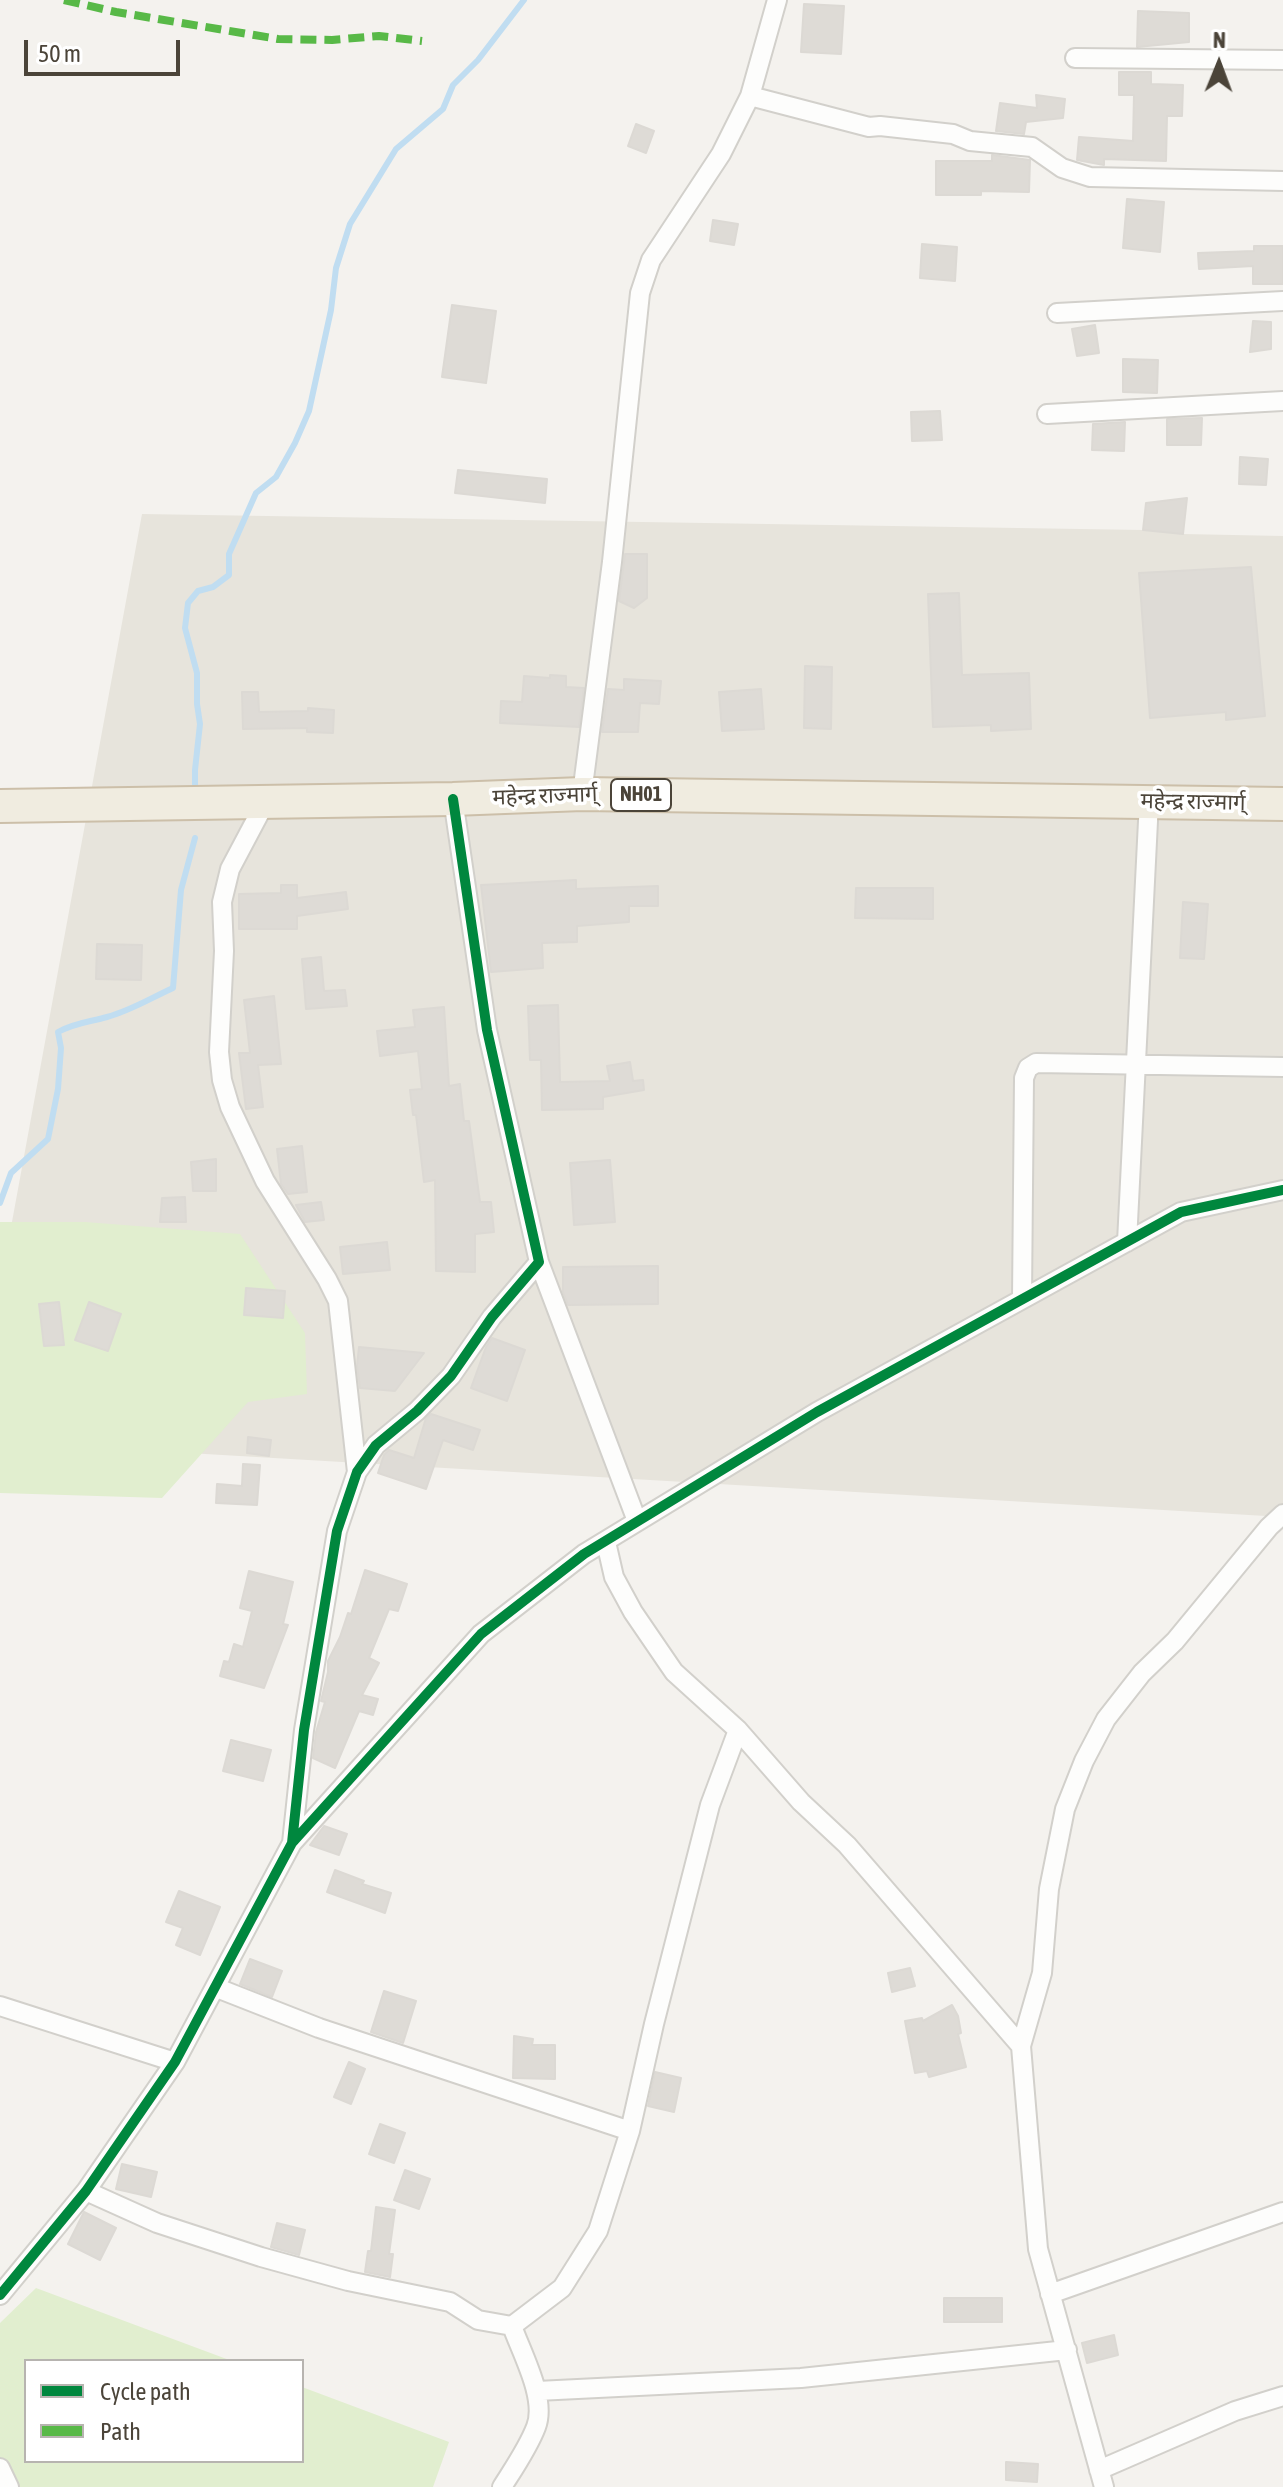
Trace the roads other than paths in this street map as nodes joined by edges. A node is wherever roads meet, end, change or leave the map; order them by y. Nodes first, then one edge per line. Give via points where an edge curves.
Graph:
1 (777, 0) edge
2 (1075, 58) dead end
3 (1283, 60) edge
4 (750, 96) junction
5 (1283, 181) edge
6 (1283, 301) edge
7 (1057, 313) dead end
8 (1283, 401) edge
9 (1047, 414) dead end
10 (582, 794) junction
11 (453, 799) junction
12 (266, 801) junction
13 (1149, 801) junction
14 (1283, 804) edge
15 (0, 806) edge
16 (1134, 1065) junction
17 (1283, 1067) edge
18 (1283, 1190) edge
19 (1127, 1242) junction
20 (539, 1262) junction
21 (1022, 1298) junction
22 (357, 1472) junction
23 (1283, 1514) edge
24 (637, 1521) junction
25 (606, 1542) junction
26 (738, 1730) junction
27 (292, 1843) junction
28 (217, 1988) junction
29 (0, 2006) edge
30 (1021, 2046) junction
31 (175, 2062) junction
32 (630, 2131) junction
33 (86, 2191) junction
34 (1283, 2212) edge
35 (1050, 2294) junction
36 (0, 2295) edge
37 (512, 2326) junction
38 (1067, 2350) junction
39 (537, 2391) junction
40 (1283, 2396) edge
41 (0, 2468) edge
42 (1101, 2478) edge
43 (9, 2487) edge
44 (502, 2487) edge

1 - 4 street
2 - 3 street
4 - 5 street via 869,127 1032,147 1062,168 1090,177
4 - 10 street via 721,154 651,260 640,293
6 - 7 street
8 - 9 street
10 - 11 highway, महेन्द्र राज्मार्ग् / NH01
10 - 13 highway, महेन्द्र राज्मार्ग् / NH01
11 - 12 highway, महेन्द्र राज्मार्ग् / NH01
11 - 20 street via 487,1030
12 - 15 highway, महेन्द्र राज्मार्ग् / NH01
12 - 22 street via 230,869 222,902 222,1080 265,1181 338,1301
13 - 14 highway, महेन्द्र राज्मार्ग् / NH01
13 - 16 street
16 - 17 street
16 - 19 street
16 - 21 street via 1036,1063 1028,1068
18 - 19 street via 1181,1212
19 - 21 street
20 - 22 street via 451,1376 376,1445
20 - 24 street
21 - 24 street via 817,1412
22 - 27 street via 337,1531 304,1730
23 - 30 street via 1142,1673 1106,1719 1084,1761 1065,1809 1049,1889 1042,1973
24 - 25 street
25 - 26 street via 614,1577 674,1672
25 - 27 street via 481,1634
26 - 30 street via 847,1845
26 - 32 street via 710,1805
27 - 28 street
28 - 31 street
28 - 32 street via 319,2028
29 - 31 street
30 - 35 street via 1038,2249
31 - 33 street
32 - 37 street via 598,2231 562,2288
33 - 36 street
33 - 37 street via 157,2223 261,2257 450,2302 478,2320
34 - 35 street
35 - 38 street
37 - 39 street
38 - 39 street via 801,2378
38 - 42 street
39 - 44 street via 537,2425
40 - 42 street via 1235,2411
41 - 43 street

